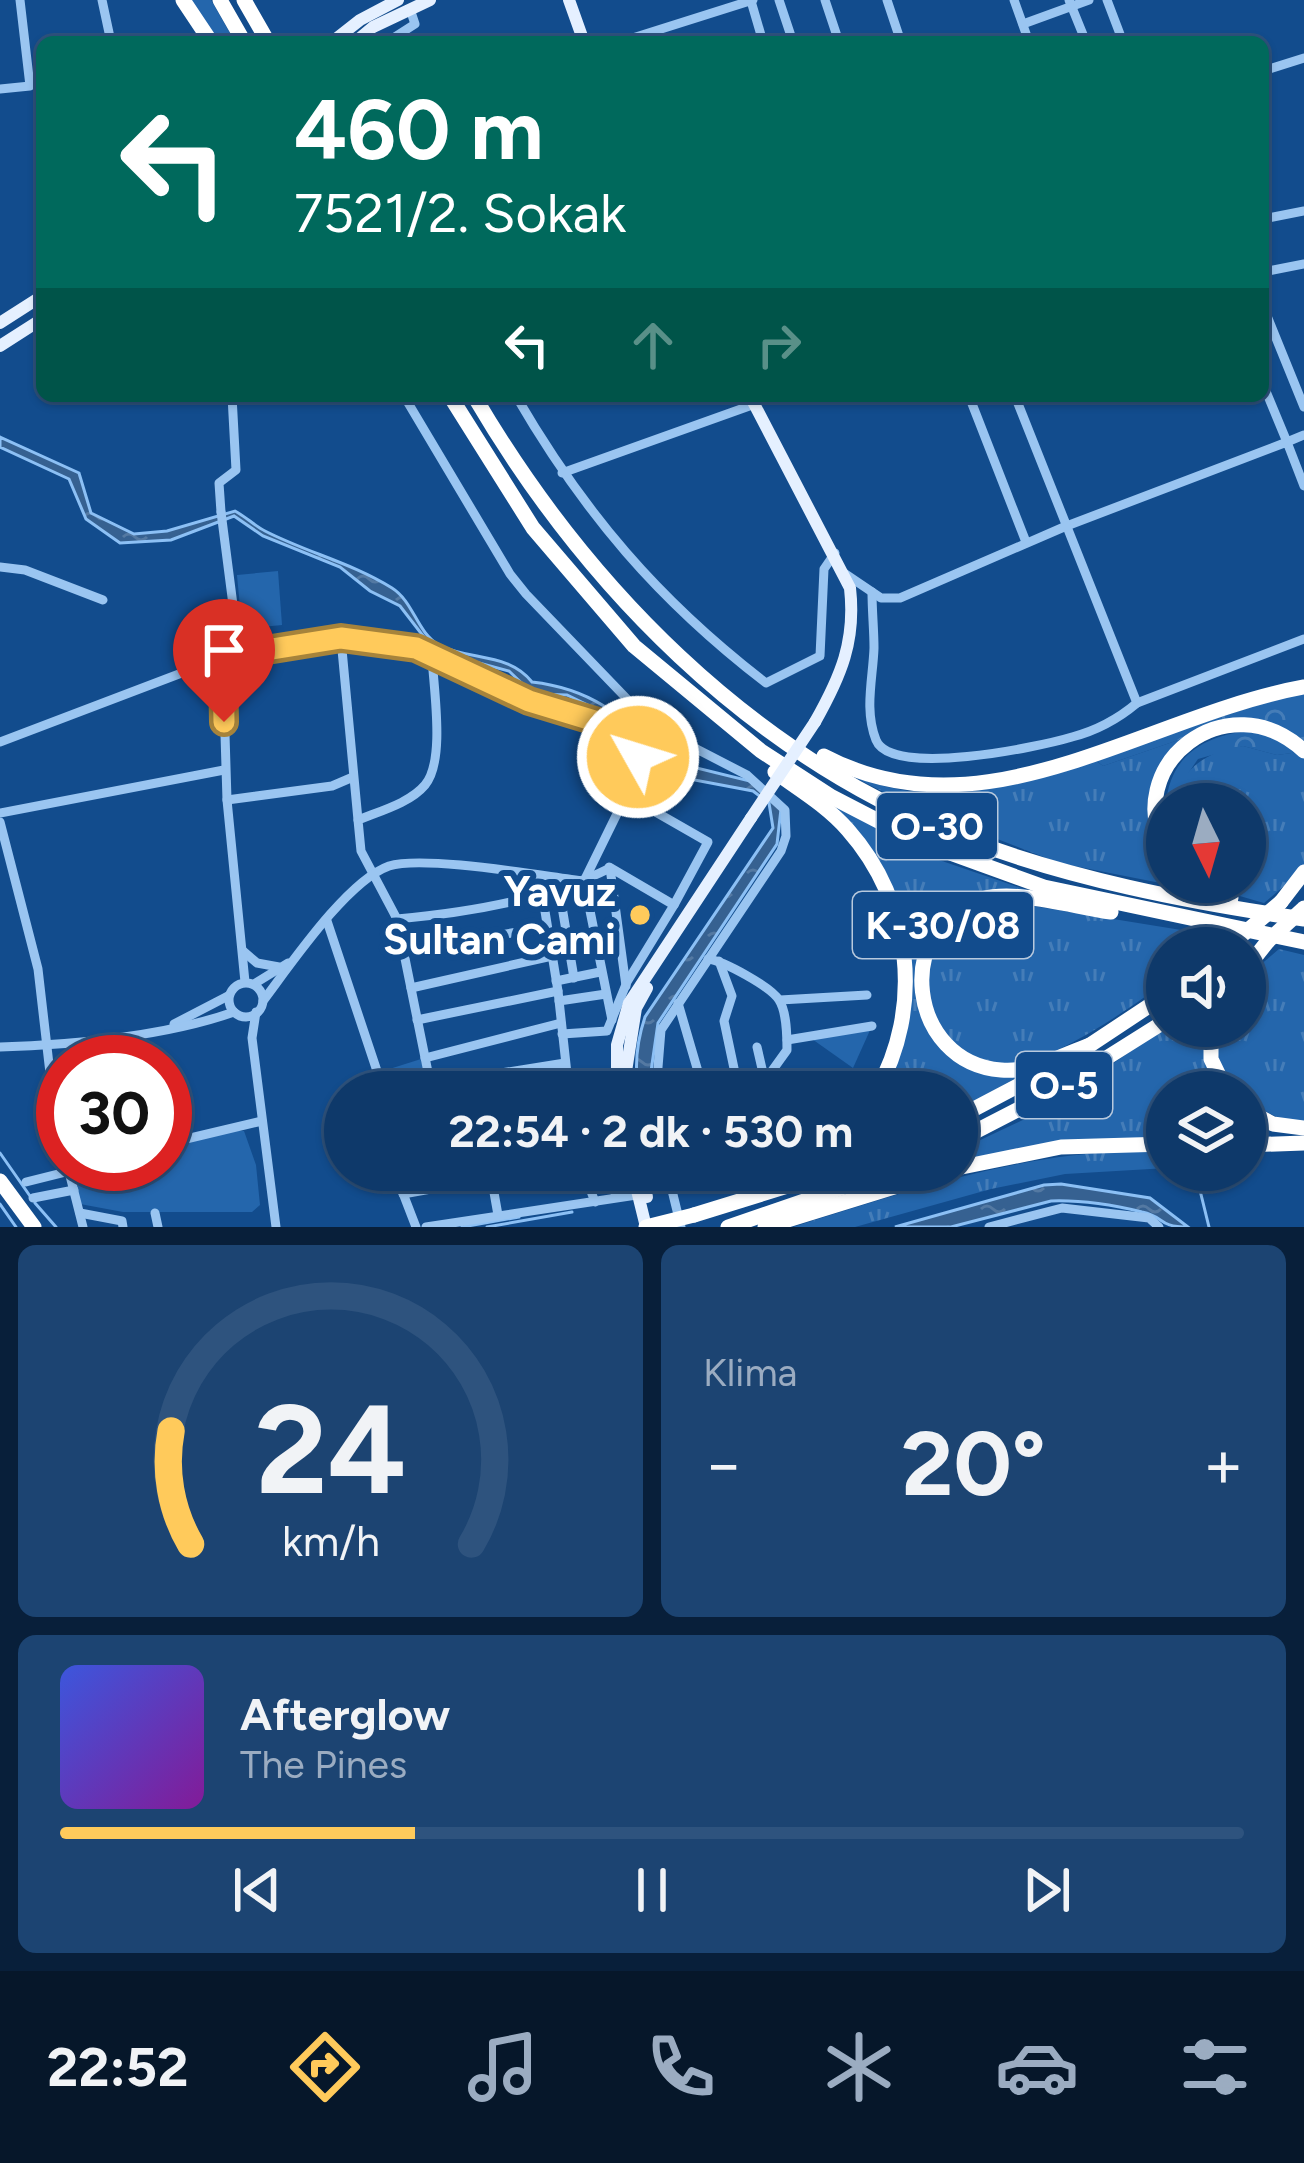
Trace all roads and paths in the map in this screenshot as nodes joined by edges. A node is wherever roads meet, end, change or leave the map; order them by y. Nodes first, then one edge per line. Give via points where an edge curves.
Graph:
1 (20, 0) edge
2 (102, 0) edge
3 (183, 0) edge
4 (220, 0) edge
5 (244, 0) edge
6 (398, 0) edge
7 (430, 0) edge
8 (568, 0) edge
9 (752, 0) edge
10 (779, 0) edge
11 (825, 0) edge
12 (887, 0) edge
13 (1014, 0) edge
14 (1089, 0) edge
15 (1107, 0) edge
16 (1070, 3) edge
17 (410, 9) junction
18 (1023, 24) junction
19 (110, 36) edge
20 (207, 36) edge
21 (241, 36) edge
22 (265, 36) edge
23 (340, 36) edge
24 (362, 36) edge
25 (397, 36) edge
26 (582, 36) edge
27 (639, 36) edge
28 (761, 36) edge
29 (791, 36) edge
30 (837, 36) edge
31 (899, 36) edge
32 (1027, 36) edge
33 (1084, 36) edge
34 (1122, 36) edge
35 (1304, 58) edge
36 (1269, 69) edge
37 (0, 89) edge
38 (1304, 211) edge
39 (1269, 218) edge
40 (1304, 263) edge
41 (1269, 271) edge
42 (36, 300) edge
43 (1269, 321) edge
44 (0, 323) edge
45 (36, 323) edge
46 (0, 346) edge
47 (1269, 399) edge
48 (232, 402) edge
49 (408, 402) edge
50 (454, 402) edge
51 (478, 402) edge
52 (520, 402) edge
53 (747, 402) edge
54 (753, 402) edge
55 (971, 402) edge
56 (1017, 402) edge
57 (1304, 407) edge
58 (1304, 435) edge
59 (1287, 442) junction
60 (562, 473) junction
61 (1304, 486) edge
62 (1064, 527) junction
63 (1026, 542) junction
64 (835, 553) junction
65 (0, 567) edge
66 (844, 573) junction
67 (872, 592) junction
68 (103, 600) dead end
69 (644, 621) junction
70 (341, 638) junction
71 (1304, 639) edge
72 (634, 646) junction
73 (432, 655) junction
74 (229, 656) junction
75 (1304, 682) edge
76 (1137, 703) junction
77 (0, 742) edge
78 (1304, 751) edge
79 (224, 770) junction
80 (352, 777) junction
81 (1160, 783) edge
82 (626, 796) junction
83 (227, 800) junction
84 (0, 818) edge
85 (358, 820) junction
86 (593, 859) junction
87 (610, 868) junction
88 (1304, 872) edge
89 (375, 873) junction
90 (534, 875) junction
91 (584, 881) junction
92 (1304, 882) edge
93 (559, 889) junction
94 (542, 893) junction
95 (1263, 903) edge
96 (674, 905) junction
97 (1304, 908) edge
98 (1283, 909) junction
99 (397, 919) junction
100 (1304, 920) edge
101 (327, 921) junction
102 (1220, 924) junction
103 (546, 927) junction
104 (1230, 927) edge
105 (1258, 927) edge
106 (1266, 934) edge
107 (1266, 938) edge
108 (1304, 945) edge
109 (243, 951) junction
110 (404, 952) junction
111 (551, 956) junction
112 (714, 960) junction
113 (293, 961) junction
114 (279, 968) junction
115 (600, 972) junction
116 (574, 978) junction
117 (249, 983) junction
118 (626, 986) junction
119 (411, 988) junction
120 (558, 991) junction
121 (231, 993) junction
122 (606, 994) junction
123 (868, 995) dead end
124 (263, 1000) junction
125 (780, 1000) junction
126 (678, 1003) junction
127 (1146, 1008) edge
128 (256, 1012) junction
129 (235, 1014) junction
130 (417, 1020) junction
131 (609, 1025) junction
132 (872, 1026) dead end
133 (169, 1027) junction
134 (562, 1029) junction
135 (1146, 1033) edge
136 (47, 1035) edge
137 (118, 1035) edge
138 (252, 1038) junction
139 (787, 1040) junction
140 (36, 1046) edge
141 (1090, 1046) junction
142 (0, 1047) edge
143 (757, 1047) dead end
144 (425, 1058) junction
145 (565, 1063) junction
146 (373, 1071) edge
147 (428, 1071) edge
148 (518, 1071) edge
149 (566, 1071) edge
150 (619, 1071) edge
151 (658, 1071) edge
152 (698, 1071) edge
153 (735, 1071) edge
154 (763, 1071) edge
155 (773, 1071) edge
156 (885, 1071) edge
157 (978, 1108) edge
158 (1266, 1120) edge
159 (262, 1121) junction
160 (1304, 1128) edge
161 (978, 1131) edge
162 (192, 1138) edge
163 (1146, 1145) edge
164 (1266, 1145) edge
165 (1304, 1145) edge
166 (978, 1164) edge
167 (36, 1179) edge
168 (0, 1181) edge
169 (26, 1182) dead end
170 (69, 1191) edge
171 (74, 1191) edge
172 (402, 1191) edge
173 (416, 1191) edge
174 (494, 1191) edge
175 (581, 1191) edge
176 (600, 1191) edge
177 (617, 1191) edge
178 (675, 1191) edge
179 (754, 1191) edge
180 (772, 1191) edge
181 (833, 1191) edge
182 (882, 1191) edge
183 (643, 1193) joint
184 (403, 1194) junction
185 (33, 1198) dead end
186 (608, 1200) junction
187 (579, 1203) junction
188 (715, 1209) junction
189 (1046, 1212) junction
190 (80, 1213) junction
191 (155, 1213) dead end
192 (498, 1215) junction
193 (687, 1221) edge
194 (647, 1223) edge
195 (123, 1224) edge
196 (34, 1227) edge
197 (82, 1227) edge
198 (158, 1227) edge
199 (276, 1227) edge
200 (421, 1227) edge
201 (728, 1227) edge
202 (765, 1227) edge
203 (989, 1227) edge
204 (1049, 1227) edge
205 (1159, 1227) edge

1 - 37 street via 30,86
2 - 19 street
3 - 20 highway
4 - 21 highway
5 - 22 highway
6 - 23 main road
7 - 17 main road
8 - 26 main road
9 - 27 street
9 - 28 street
10 - 29 street
11 - 30 street
12 - 31 street
13 - 18 street
14 - 16 street
15 - 34 street
16 - 18 street
16 - 33 street
17 - 24 main road
17 - 25 street via 415,24
18 - 32 street
35 - 36 street
38 - 39 street
40 - 41 street
42 - 44 main road
43 - 57 street
45 - 46 main road
47 - 59 street
48 - 74 street, bridge via 236,470 219,483 237,636
49 - 112 street via 526,594 654,727 747,775 785,810 781,851
50 - 72 highway, O-30 via 533,528
51 - 69 highway, O-30 via 544,506
52 - 60 street
53 - 60 street
54 - 64 main road
55 - 63 street
56 - 62 street
58 - 59 street
59 - 61 street
59 - 62 street
60 - 64 street via 640,570 766,683 820,656 824,568
62 - 63 street
62 - 76 street
63 - 67 street via 899,598
64 - 66 main road
65 - 68 street
66 - 67 street
66 - 150 main road, bridge via 854,622 838,681 629,1003 616,1046
67 - 76 street via 868,688 882,749 944,758 1002,752 1075,737
69 - 75 highway via 825,757 897,784 996,783
69 - 98 highway, O-30 via 758,724 918,818 1076,873
70 - 73 street
70 - 74 street
70 - 80 street
71 - 76 street
72 - 102 highway, O-30 via 761,751 889,828 1044,887
72 - 156 highway via 739,745 830,811 886,887 906,966 898,1041
73 - 82 street via 529,701 608,725 638,757
73 - 85 street via 432,776 416,794
74 - 77 street
74 - 79 street, bridge
78 - 81 highway via 1274,731 1220,727 1191,739
79 - 83 street, bridge
79 - 84 street
80 - 83 street
80 - 85 street
82 - 86 street
82 - 96 street via 707,842
83 - 109 street
84 - 136 street
85 - 89 street via 361,850
86 - 87 street
86 - 91 street
87 - 91 street
87 - 96 street
87 - 118 street
88 - 98 highway
89 - 90 street via 428,863
89 - 99 street
89 - 101 street
90 - 91 street
90 - 94 street
91 - 93 street
91 - 115 street
92 - 98 highway
93 - 94 street
93 - 116 street
94 - 99 street
94 - 103 street
95 - 98 highway
96 - 118 street
97 - 106 highway, bridge
98 - 100 highway, O-30
98 - 105 highway, bridge
99 - 110 street
101 - 113 street
101 - 146 street
102 - 104 highway, O-30
102 - 141 highway, K-30/08 via 1007,896 979,900 940,928 920,986 926,1014 951,1050 987,1068 1016,1070
103 - 110 street
103 - 111 street
107 - 108 highway
109 - 114 street
109 - 117 street
109 - 121 street
110 - 119 street
111 - 119 street
111 - 120 street
112 - 125 street
112 - 126 street
112 - 153 street via 732,996 724,1021
113 - 114 street
113 - 124 street
114 - 117 street
115 - 116 street
115 - 122 street
116 - 120 street
117 - 121 street
117 - 124 street
118 - 131 street
119 - 130 street
120 - 122 street
120 - 130 street
120 - 134 street
121 - 129 street via 226,1002
121 - 133 street
122 - 131 street
123 - 125 street
124 - 128 street
125 - 139 street
126 - 151 street via 661,1030
126 - 152 street
127 - 141 highway, O-5
128 - 129 street
128 - 138 street
129 - 133 street
129 - 138 street
130 - 144 street
131 - 134 street
132 - 139 street
133 - 137 street
134 - 144 street
134 - 145 street
135 - 161 highway, O-5
138 - 159 street
139 - 155 street
140 - 142 street
141 - 157 highway, O-5
143 - 154 street
144 - 147 street
145 - 148 street
145 - 149 street
158 - 160 highway
159 - 162 street
159 - 199 street
163 - 166 highway via 1061,1147
164 - 165 highway
167 - 169 street
168 - 196 highway
170 - 185 street
171 - 190 street
172 - 184 street
173 - 184 street
174 - 192 street
175 - 187 street
176 - 186 street
177 - 186 street
178 - 193 street
179 - 188 highway
180 - 188 highway
181 - 201 highway
182 - 202 highway
183 - 186 street
183 - 194 main road
184 - 200 street
186 - 187 street
186 - 194 street
187 - 192 street
188 - 193 highway
189 - 203 street
189 - 204 street
189 - 205 street via 1149,1218
190 - 195 street
190 - 197 street
191 - 198 street
192 - 200 street
193 - 194 highway, bridge

